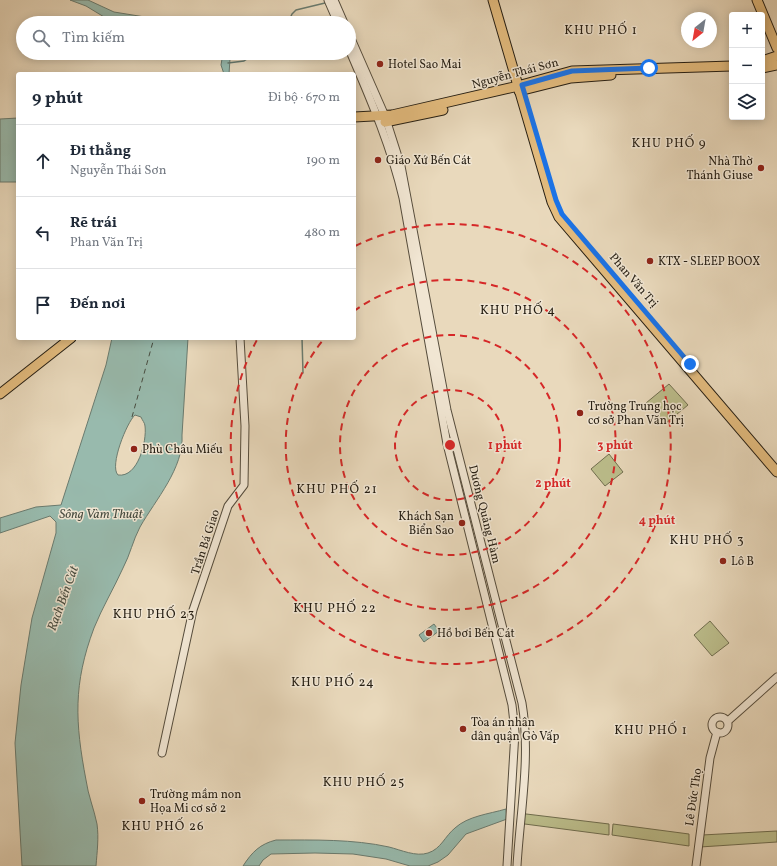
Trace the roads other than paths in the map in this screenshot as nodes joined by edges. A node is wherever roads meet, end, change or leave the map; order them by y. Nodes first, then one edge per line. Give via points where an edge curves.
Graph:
1 (328, 0) edge
2 (334, 0) edge
3 (493, 0) edge
4 (498, 0) edge
5 (758, 0) edge
6 (335, 16) edge
7 (341, 16) edge
8 (777, 48) edge
9 (356, 52) edge
10 (777, 56) edge
11 (354, 60) edge
12 (765, 60) edge
13 (777, 65) edge
14 (729, 66) edge
15 (765, 67) edge
16 (663, 70) junction
17 (729, 72) edge
18 (521, 88) junction
19 (356, 117) edge
20 (382, 119) junction
21 (356, 123) edge
22 (589, 250) junction
23 (68, 340) edge
24 (240, 340) edge
25 (0, 394) edge
26 (443, 406) junction
27 (777, 464) edge
28 (777, 472) edge
29 (777, 678) edge
30 (728, 721) junction
31 (525, 731) junction
32 (515, 732) junction
33 (717, 732) junction
34 (162, 753) dead end
35 (507, 866) edge
36 (517, 866) edge
37 (696, 866) edge

1 - 6 street
2 - 7 street
3 - 18 main road, Phan Văn Trị
4 - 18 main road
5 - 8 main road
9 - 20 street, Dương Quảng Hàm
10 - 12 main road
11 - 20 street, Dương Quảng Hàm
13 - 15 main road
14 - 16 main road, Nguyễn Thái Sơn
16 - 17 main road, Nguyễn Thái Sơn
16 - 18 main road, Nguyễn Thái Sơn via 571,78
18 - 20 main road, Nguyễn Thái Sơn
18 - 22 main road, Phan Văn Trị via 552,202 559,217
19 - 20 main road, Nguyễn Thái Sơn
20 - 21 main road, Nguyễn Thái Sơn
20 - 26 street, Dương Quảng Hàm via 403,198
22 - 27 main road, Phan Văn Trị
22 - 28 main road, Phan Văn Trị
23 - 25 main road
24 - 34 street, Trần Bá Giao via 245,426 244,485 228,506 193,610
26 - 31 street, Dương Quảng Hàm via 520,694
26 - 32 street, Dương Quảng Hàm via 456,482 512,705
29 - 30 street
30 - 33 street via 729,726 726,730 722,733
30 - 33 street, Lê Đức Thọ via 722,716 715,718 712,725
31 - 32 street
31 - 36 street, Dương Quảng Hàm
32 - 35 street, Dương Quảng Hàm
33 - 37 street, Lê Đức Thọ via 710,758

